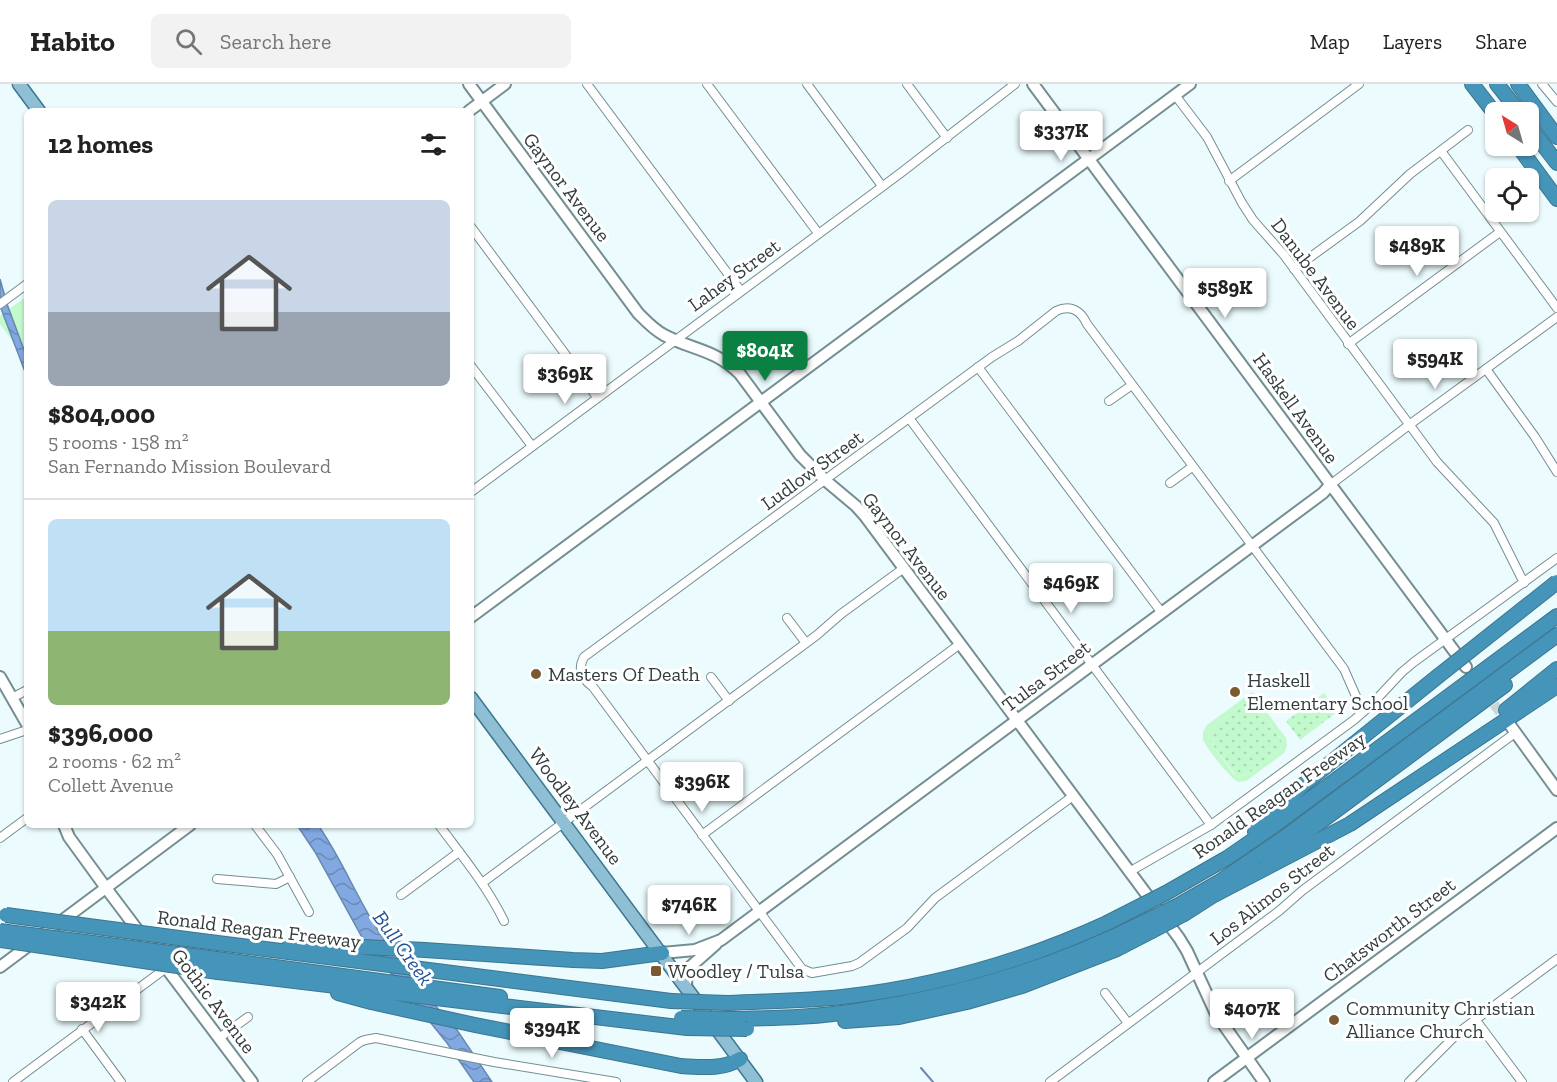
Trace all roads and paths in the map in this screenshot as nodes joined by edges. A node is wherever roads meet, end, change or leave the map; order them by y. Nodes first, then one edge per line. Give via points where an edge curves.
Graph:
1 (19, 84) edge
2 (469, 84) edge
3 (505, 84) edge
4 (587, 84) edge
5 (707, 84) edge
6 (807, 84) edge
7 (907, 84) edge
8 (1015, 84) edge
9 (1033, 84) edge
10 (1190, 84) edge
11 (1359, 84) edge
12 (1472, 84) edge
13 (1481, 84) edge
14 (1497, 84) edge
15 (1518, 84) edge
16 (1542, 84) edge
17 (1175, 95) junction
18 (481, 102) junction
19 (1486, 102) edge
20 (1494, 102) edge
21 (1511, 102) edge
22 (1557, 102) edge
23 (37, 108) edge
24 (473, 108) edge
25 (1468, 130) dead end
26 (1557, 137) edge
27 (947, 138) junction
28 (1539, 139) edge
29 (1441, 150) junction
30 (1526, 156) edge
31 (1533, 156) edge
32 (1089, 160) junction
33 (1557, 162) edge
34 (1229, 181) junction
35 (882, 186) junction
36 (1557, 188) edge
37 (1557, 198) edge
38 (474, 231) edge
39 (1500, 232) junction
40 (818, 233) junction
41 (1294, 269) junction
42 (24, 286) edge
43 (740, 290) junction
44 (0, 304) edge
45 (1557, 309) edge
46 (1557, 317) edge
47 (675, 339) junction
48 (1348, 344) junction
49 (978, 367) junction
50 (1486, 369) junction
51 (474, 370) edge
52 (1132, 385) junction
53 (597, 397) junction
54 (1109, 401) dead end
55 (761, 402) junction
56 (909, 418) junction
57 (1409, 425) junction
58 (532, 446) junction
59 (1192, 467) junction
60 (1557, 472) edge
61 (825, 480) junction
62 (1170, 483) dead end
63 (1330, 485) junction
64 (474, 490) edge
65 (1251, 546) junction
66 (1557, 558) edge
67 (904, 568) junction
68 (1557, 582) edge
69 (1524, 583) junction
70 (1557, 608) edge
71 (1162, 613) junction
72 (474, 615) edge
73 (1557, 615) edge
74 (787, 618) dead end
75 (1557, 635) edge
76 (1445, 639) junction
77 (806, 644) junction
78 (960, 644) junction
79 (1518, 644) junction
80 (1557, 646) edge
81 (1092, 664) junction
82 (1466, 667) dead end
83 (1557, 669) edge
84 (0, 677) edge
85 (711, 677) dead end
86 (1557, 686) edge
87 (24, 692) edge
88 (12, 698) junction
89 (729, 701) junction
90 (474, 702) edge
91 (1363, 712) junction
92 (24, 719) edge
93 (1017, 720) junction
94 (1512, 729) joint
95 (24, 731) edge
96 (0, 739) edge
97 (648, 761) junction
98 (1429, 771) junction
99 (1557, 790) edge
100 (1073, 796) junction
101 (24, 820) edge
102 (564, 822) junction
103 (1212, 825) junction
104 (65, 828) edge
105 (186, 828) edge
106 (257, 828) edge
107 (441, 828) edge
108 (1557, 828) edge
109 (702, 835) junction
110 (0, 838) edge
111 (459, 852) junction
112 (1227, 858) junction
113 (1129, 872) junction
114 (290, 877) junction
115 (217, 879) dead end
116 (482, 883) junction
117 (106, 888) junction
118 (401, 895) dead end
119 (1213, 895) junction
120 (1181, 910) junction
121 (759, 911) junction
122 (309, 912) dead end
123 (2, 915) edge
124 (504, 921) dead end
125 (0, 931) edge
126 (0, 940) edge
127 (721, 940) junction
128 (227, 944) junction
129 (0, 950) edge
130 (69, 950) junction
131 (662, 953) junction
132 (1554, 962) edge
133 (218, 966) junction
134 (0, 967) edge
135 (166, 968) junction
136 (1197, 972) junction
137 (1557, 973) edge
138 (292, 981) junction
139 (361, 984) junction
140 (686, 985) junction
141 (1105, 993) dead end
142 (248, 1017) dead end
143 (1475, 1019) junction
144 (1128, 1023) junction
145 (82, 1029) junction
146 (219, 1038) junction
147 (1247, 1057) junction
148 (740, 1059) junction
149 (599, 1081) edge
150 (13, 1082) edge
151 (121, 1082) edge
152 (252, 1082) edge
153 (307, 1082) edge
154 (616, 1082) edge
155 (756, 1082) edge
156 (1050, 1082) edge
157 (1214, 1082) edge
158 (1264, 1082) edge
159 (1408, 1082) edge
160 (1522, 1082) edge

1 - 23 main road
2 - 18 street, Gaynor Avenue
3 - 18 street
4 - 43 street
5 - 40 street
6 - 35 street
7 - 27 street
8 - 27 street, Lahey Street
9 - 32 street, Haskell Avenue
10 - 17 street
11 - 34 street
12 - 19 highway
13 - 20 highway
14 - 21 highway
15 - 26 highway
16 - 22 street
17 - 32 street
17 - 34 street, Danube Avenue via 1207,137
18 - 24 street
18 - 47 street, Gaynor Avenue via 638,313 654,329
25 - 29 street
27 - 35 street, Lahey Street
28 - 33 highway
29 - 39 street
29 - 41 street via 1360,220
30 - 37 highway
31 - 36 highway
32 - 55 street
32 - 63 street, Haskell Avenue
34 - 41 street, Danube Avenue via 1253,220
35 - 40 street, Lahey Street
38 - 53 street
39 - 45 street
39 - 48 street
40 - 43 street, Lahey Street
41 - 48 street, Danube Avenue
42 - 44 street
43 - 47 street, Lahey Street
46 - 50 street, Tulsa Street
47 - 53 street, Lahey Street
47 - 55 street, Gaynor Avenue via 720,357 740,374
48 - 57 street, Danube Avenue
49 - 52 street, Ludlow Street via 1056,311 1069,308 1083,317
49 - 56 street, Ludlow Street
49 - 71 street
50 - 57 street, Tulsa Street
50 - 60 street
51 - 58 street
52 - 54 street
52 - 59 street
53 - 58 street, Lahey Street
55 - 61 street, Gaynor Avenue via 796,450
55 - 72 street
56 - 61 street, Ludlow Street
56 - 81 street
57 - 63 street, Tulsa Street
57 - 69 street, Danube Avenue via 1449,477 1494,523
58 - 64 street, Lahey Street
59 - 62 street
59 - 65 street
61 - 67 street, Gaynor Avenue via 866,516
61 - 97 street, Ludlow Street via 584,657 580,667 583,677
63 - 65 street, Tulsa Street
63 - 76 street, Haskell Avenue
65 - 71 street, Tulsa Street
65 - 91 street via 1344,669
66 - 69 street
67 - 77 street
67 - 78 street, Gaynor Avenue
68 - 112 highway, bridge via 1304,785
69 - 76 street
70 - 79 highway
71 - 81 street, Tulsa Street
73 - 79 highway, Ronald Reagan Freeway
74 - 77 street
75 - 120 highway
76 - 82 street, Haskell Avenue
76 - 91 street via 1402,672
77 - 89 street
78 - 93 street, Gaynor Avenue
78 - 109 street
79 - 112 highway, Ronald Reagan Freeway
80 - 119 highway via 1288,846
81 - 93 street, Tulsa Street
81 - 103 street
83 - 98 highway
84 - 88 street
85 - 89 street
86 - 98 highway
87 - 88 street
88 - 92 street
89 - 97 street
90 - 102 main road, Woodley Avenue
91 - 103 street
93 - 100 street, Gaynor Avenue
93 - 121 street, Tulsa Street
94 - 99 street
94 - 136 street, Los Alimos Street
95 - 96 street
97 - 102 street
97 - 109 street
98 - 119 highway via 1350,824
100 - 113 street, Gaynor Avenue
100 - 121 street via 852,966 812,973 802,969
101 - 110 street
102 - 116 street
102 - 131 main road, Woodley Avenue
103 - 113 street
104 - 117 street, Gothic Avenue
105 - 117 street
106 - 114 street
107 - 111 street
108 - 147 street, Chatsworth Street
109 - 121 street
111 - 116 street
111 - 118 street
112 - 128 highway, Ronald Reagan Freeway, bridge via 1079,936 963,974 842,997 728,1003 671,1001
113 - 136 street, Gaynor Avenue via 1179,938
114 - 115 street via 276,884
114 - 122 street
116 - 124 street
117 - 134 street
117 - 135 street, Gothic Avenue
119 - 120 highway
120 - 139 highway, bridge via 1147,927 1118,949 1022,986 899,1017 684,1023
121 - 127 street, Tulsa Street
123 - 128 highway, Ronald Reagan Freeway, bridge
125 - 133 highway, bridge
126 - 130 highway, bridge
127 - 131 street, Tulsa Street via 694,950
127 - 140 street via 690,967
128 - 131 highway via 343,946 602,961
129 - 130 highway, bridge
130 - 133 highway, bridge
131 - 140 main road, Woodley Avenue
132 - 137 street
132 - 143 street
133 - 138 highway
133 - 139 highway
135 - 145 street
135 - 146 street, Gothic Avenue
136 - 144 street, Los Alimos Street
136 - 147 street, Gaynor Avenue via 1216,1014
138 - 139 highway
138 - 148 highway via 475,1025 681,1066 716,1067
140 - 148 main road, Woodley Avenue
141 - 144 street
142 - 146 street
143 - 159 street
143 - 160 street
144 - 156 street, Los Alimos Street
145 - 150 street
145 - 151 street
146 - 152 street, Gothic Avenue
147 - 157 street, Chatsworth Street
147 - 158 street, Gaynor Avenue
148 - 155 main road, Woodley Avenue
149 - 153 street via 369,1038
149 - 154 street

